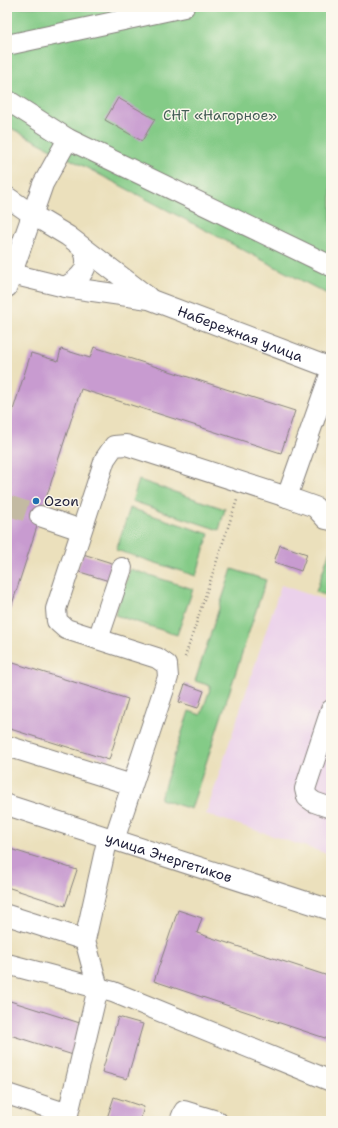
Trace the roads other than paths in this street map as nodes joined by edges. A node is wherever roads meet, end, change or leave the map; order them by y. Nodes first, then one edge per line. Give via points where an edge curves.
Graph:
1 (184, 7) edge
2 (7, 45) edge
3 (7, 100) edge
4 (68, 139) junction
5 (7, 197) edge
6 (33, 215) junction
7 (83, 249) junction
8 (331, 266) edge
9 (9, 280) edge
10 (65, 287) junction
11 (149, 299) junction
12 (331, 368) edge
13 (331, 372) edge
14 (287, 497) junction
15 (40, 516) tunnel mouth
16 (331, 520) edge
17 (81, 530) junction
18 (122, 568) dead end
19 (98, 639) junction
20 (331, 710) edge
21 (7, 746) edge
22 (132, 785) junction
23 (7, 805) edge
24 (331, 808) edge
25 (111, 839) junction
26 (331, 910) edge
27 (7, 915) edge
28 (85, 940) junction
29 (7, 964) edge
30 (98, 988) junction
31 (331, 1081) edge
32 (7, 1094) edge
33 (67, 1118) edge
34 (180, 1121) edge
35 (217, 1121) edge

1 - 2 street
3 - 4 street
4 - 6 street via 43,184
4 - 8 street
5 - 6 street, Набережная улица
6 - 7 street, Набережная улица via 68,236
6 - 9 street
7 - 10 street via 87,264 83,273
7 - 11 street, Набережная улица
9 - 10 street, Набережная улица
10 - 11 street, Набережная улица
11 - 12 street, Набережная улица
13 - 14 street
14 - 16 street via 315,506 326,519
14 - 17 street via 126,445 114,446 105,459
15 - 17 street
17 - 19 street via 56,609 57,621 66,629
18 - 19 street
19 - 22 street via 157,658 167,665 168,677
20 - 24 street via 305,789 307,797
21 - 22 street
22 - 25 street
23 - 25 street, улица Энергетиков
25 - 26 street, улица Энергетиков
25 - 28 street
27 - 28 street
28 - 30 street
29 - 30 street
30 - 31 street
30 - 33 street
32 - 33 street
34 - 35 street via 184,1111

